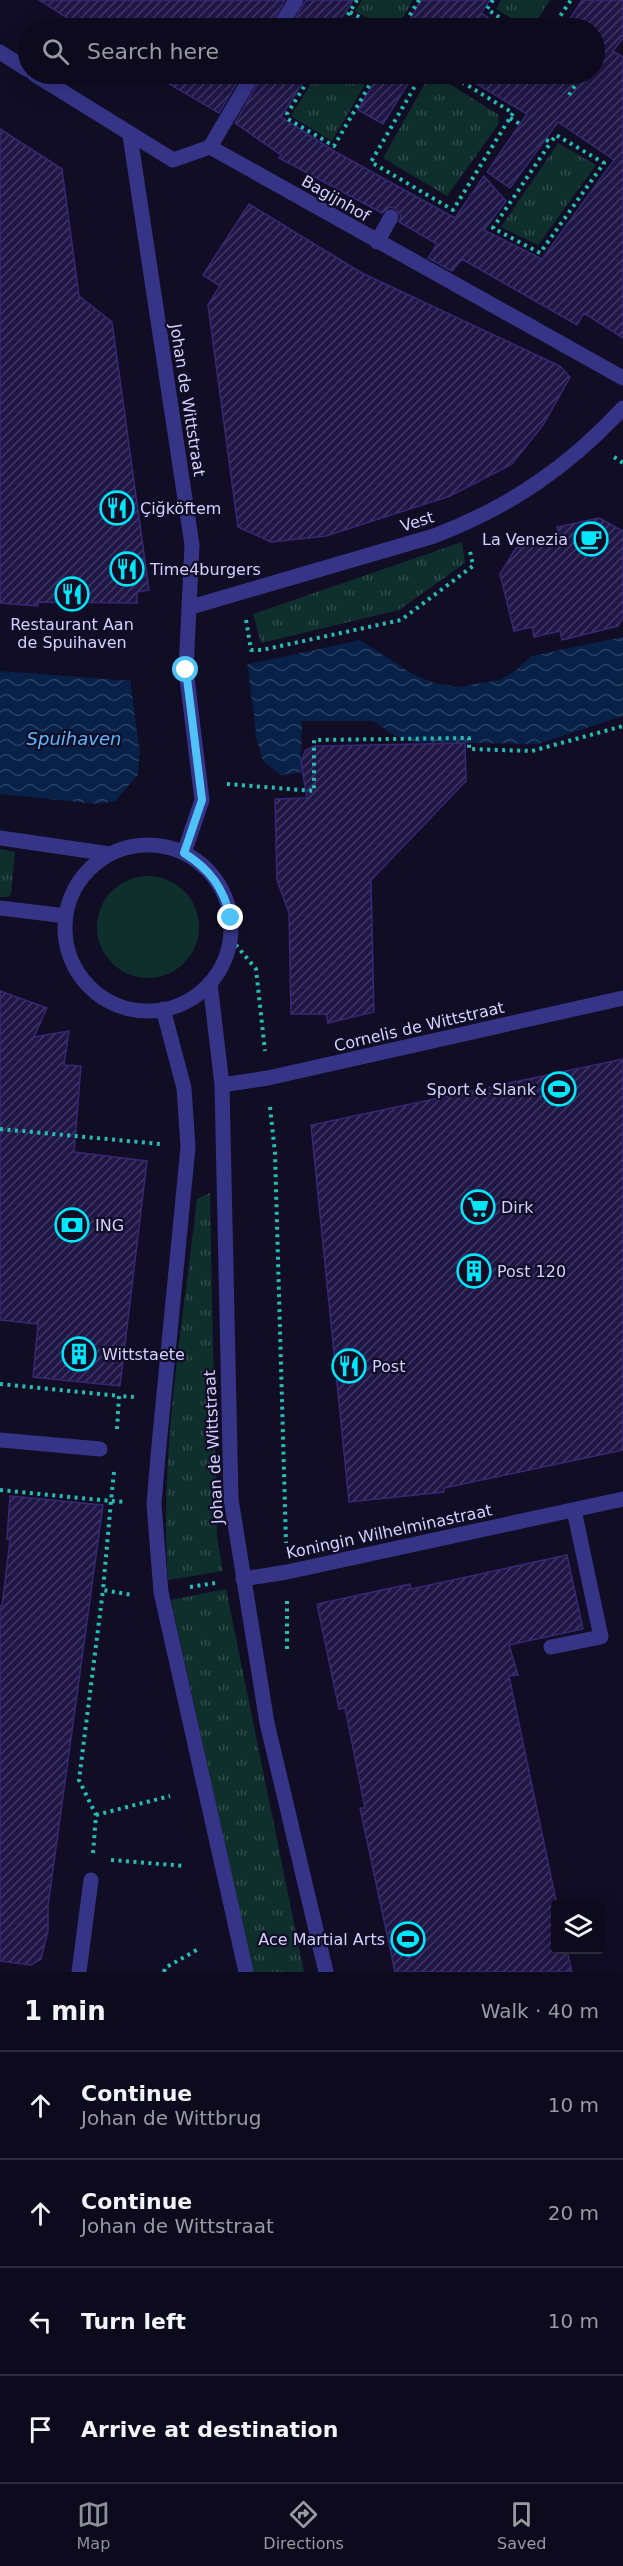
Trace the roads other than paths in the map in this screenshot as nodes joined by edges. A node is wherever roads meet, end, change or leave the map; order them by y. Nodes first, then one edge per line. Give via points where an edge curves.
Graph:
1 (296, 0) edge
2 (285, 18) edge
3 (0, 52) edge
4 (18, 64) edge
5 (49, 84) edge
6 (247, 84) edge
7 (130, 136) junction
8 (210, 147) junction
9 (391, 218) dead end
10 (377, 242) junction
11 (623, 378) edge
12 (623, 408) edge
13 (191, 607) junction
14 (0, 838) edge
15 (184, 853) junction
16 (110, 854) junction
17 (0, 908) edge
18 (66, 916) junction
19 (210, 983) junction
20 (623, 998) edge
21 (163, 1009) junction
22 (222, 1084) junction
23 (0, 1440) edge
24 (100, 1449) dead end
25 (623, 1499) edge
26 (574, 1510) junction
27 (243, 1579) junction
28 (551, 1647) dead end
29 (91, 1881) road end
30 (79, 1972) edge
31 (246, 1972) edge
32 (326, 1972) edge

1 - 2 street
3 - 4 street
5 - 7 street
6 - 8 street
7 - 8 street via 173,160
7 - 13 street, Johan de Wittstraat via 192,545
8 - 10 street, Bagijnhof
9 - 10 street
10 - 11 street, Bagijnhof
12 - 13 street, Vest via 559,469 512,500 465,524
13 - 15 street, Johan de Wittstraat via 186,670 202,800
14 - 16 street
15 - 16 street via 160,845 134,846
15 - 19 street via 216,879 231,918 231,939 224,962
16 - 18 street via 81,880
17 - 18 street
18 - 21 street via 70,954 91,987 124,1007
19 - 21 street via 181,1004
19 - 22 street, Johan de Wittstraat
20 - 22 street, Cornelis de Wittstraat via 268,1078
21 - 31 street via 184,1089 188,1147 154,1504 160,1592
22 - 27 street, Johan de Wittstraat via 231,1499
23 - 24 street
25 - 26 street, Koningin Wilhelminastraat
26 - 27 street, Koningin Wilhelminastraat
26 - 28 street via 601,1637
27 - 32 street, Johan de Wittstraat via 267,1723
29 - 30 street

